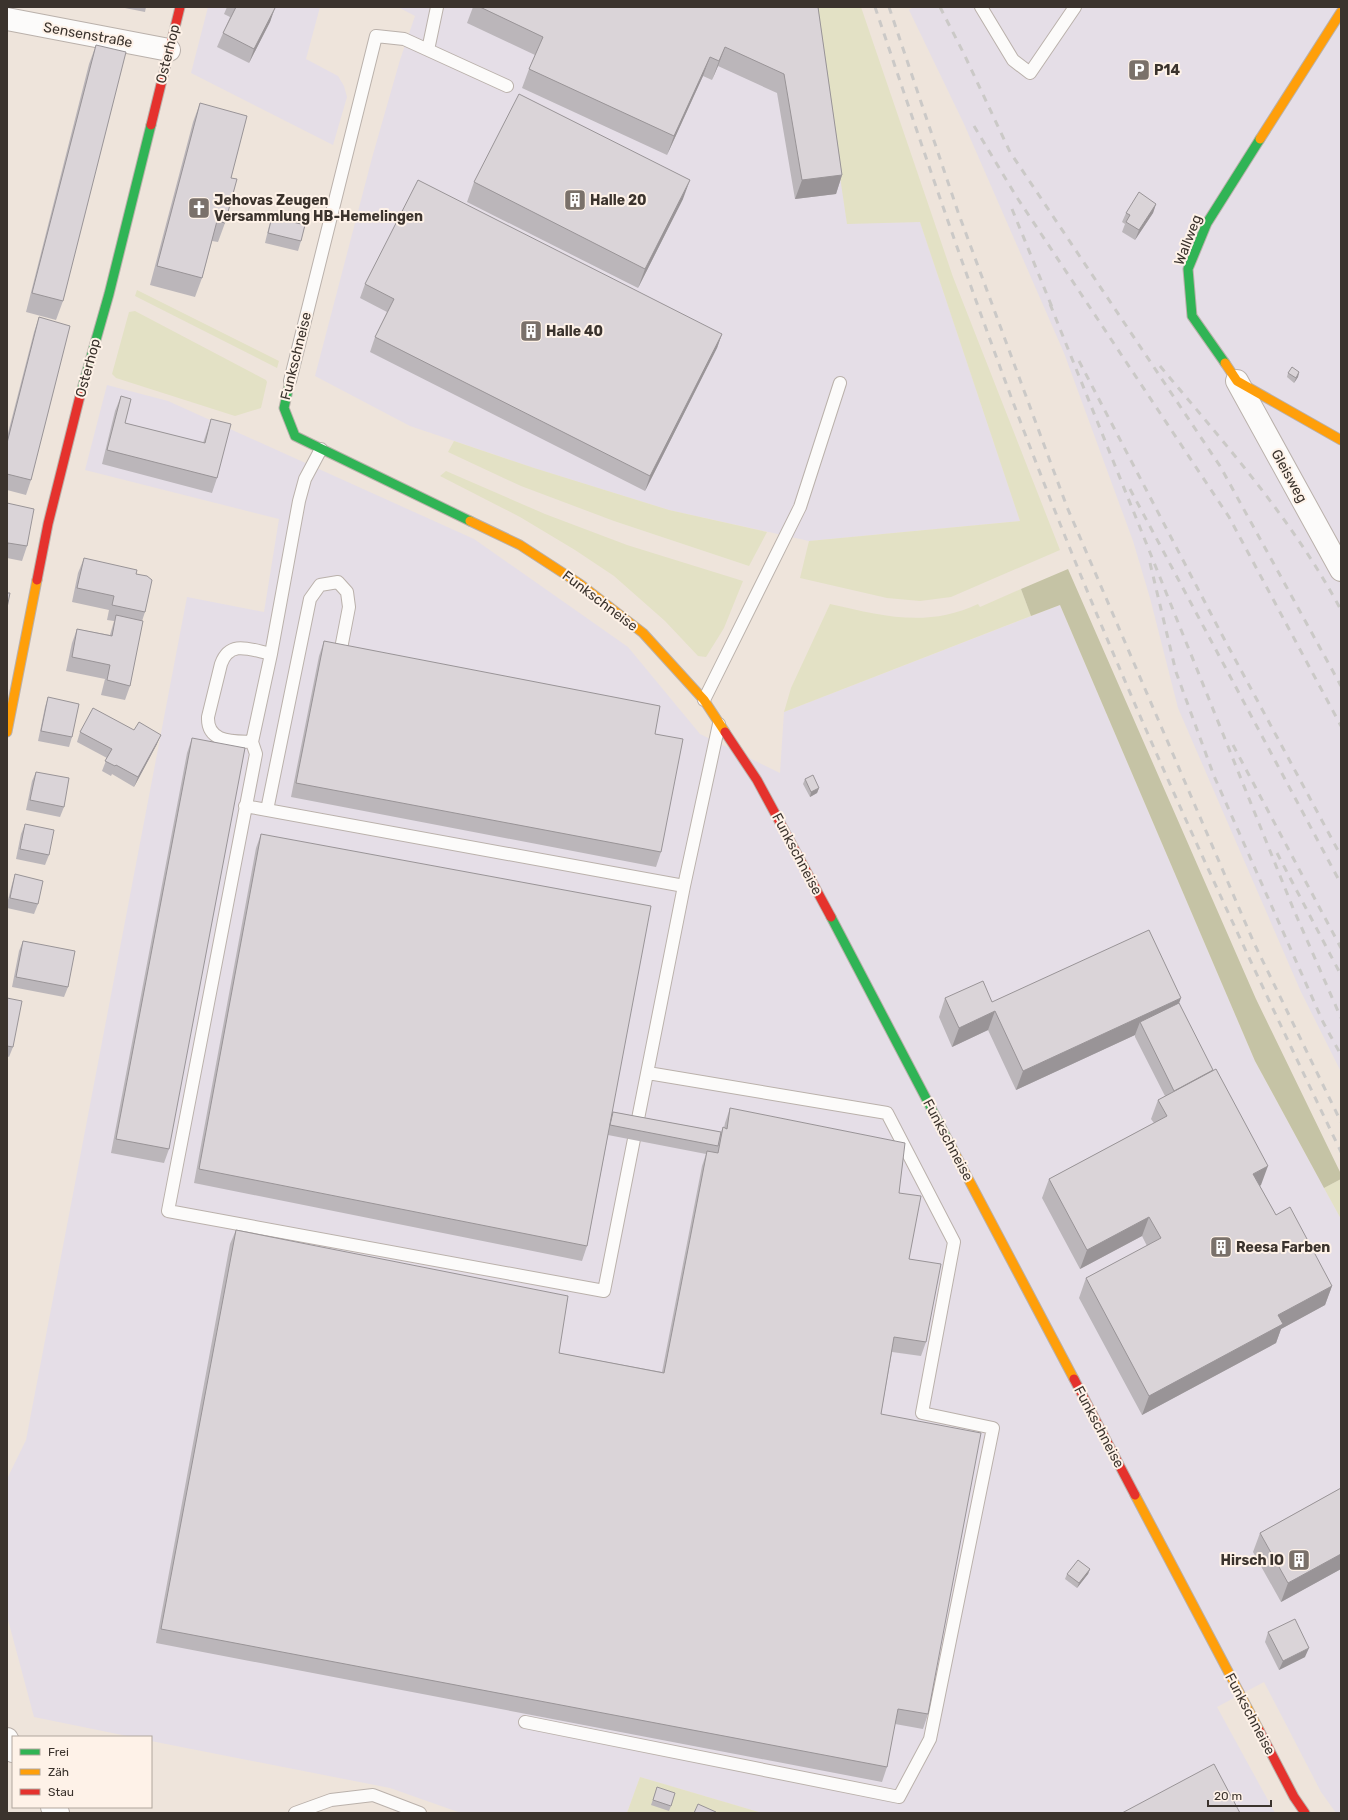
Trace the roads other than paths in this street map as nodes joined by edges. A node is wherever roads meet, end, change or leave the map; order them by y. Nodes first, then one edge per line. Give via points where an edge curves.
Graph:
1 (180, 7) edge
2 (437, 7) edge
3 (981, 7) edge
4 (1075, 7) edge
5 (1341, 12) edge
6 (7, 20) edge
7 (169, 50) junction
8 (428, 50) junction
9 (507, 86) dead end
10 (290, 381) joint
11 (1237, 381) junction
12 (840, 383) dead end
13 (1341, 440) edge
14 (320, 449) junction
15 (1339, 564) edge
16 (271, 654) junction
17 (339, 659) edge
18 (704, 700) junction
19 (719, 724) junction
20 (7, 732) edge
21 (252, 742) junction
22 (245, 806) junction
23 (266, 810) junction
24 (684, 886) junction
25 (648, 1073) junction
26 (525, 1722) dead end
27 (7, 1739) edge
28 (12, 1749) edge
29 (295, 1813) edge
30 (420, 1813) edge
31 (1305, 1813) edge

1 - 7 street, Osterhop
2 - 8 lane
3 - 4 lane via 1013,60 1030,73
5 - 11 street, Wallweg via 1207,223 1188,270 1192,316
6 - 7 street, Sensenstraße
7 - 20 street, Osterhop via 111,286 48,524
8 - 9 lane
8 - 10 lane, Funkschneise via 404,38 376,36
10 - 14 street, Funkschneise via 284,408 295,436
11 - 13 street, Wallweg
11 - 15 street, Gleisweg
12 - 18 lane via 800,507
14 - 16 lane via 305,479 299,500
14 - 18 street, Funkschneise via 520,545 580,584 643,633
16 - 21 lane
16 - 21 lane via 236,648 230,650 221,664 208,717 208,726 214,735 223,740
17 - 23 lane via 348,607 347,592 338,582 320,584 310,598
18 - 19 street, Funkschneise
19 - 24 lane
19 - 31 street, Funkschneise via 757,780 784,828
21 - 22 lane via 256,754
22 - 23 lane
22 - 25 lane via 168,1211 604,1291
23 - 24 lane
24 - 25 lane
25 - 26 lane via 887,1113 954,1242 922,1413 994,1428 930,1739 899,1797
27 - 28 street
29 - 30 lane via 331,1800 373,1795

